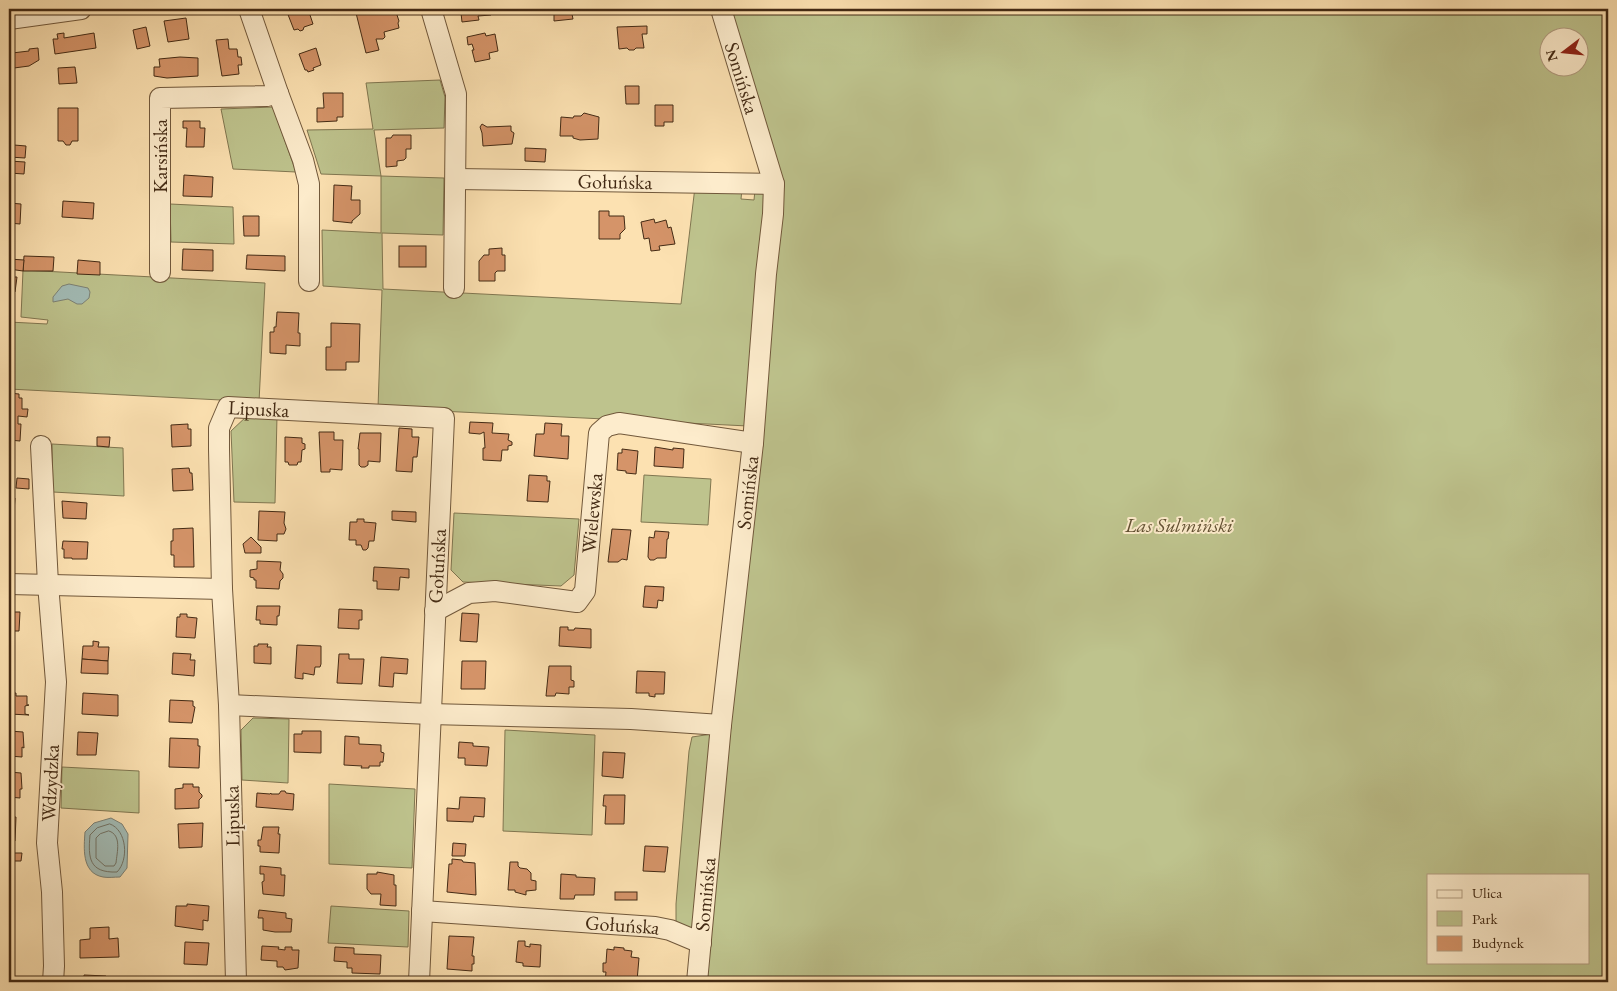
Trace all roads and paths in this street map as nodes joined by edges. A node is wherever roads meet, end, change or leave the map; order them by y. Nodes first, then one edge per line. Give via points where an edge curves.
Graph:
1 (81, 9) edge
2 (249, 9) edge
3 (431, 9) edge
4 (721, 9) edge
5 (9, 19) edge
6 (278, 92) junction
7 (456, 179) junction
8 (774, 184) junction
9 (160, 272) dead end
10 (309, 281) dead end
11 (454, 288) dead end
12 (444, 418) joint
13 (753, 443) junction
14 (41, 446) dead end
15 (9, 584) edge
16 (48, 584) junction
17 (222, 589) junction
18 (435, 610) junction
19 (229, 705) junction
20 (430, 714) junction
21 (721, 726) junction
22 (422, 911) junction
23 (700, 943) junction
24 (53, 982) edge
25 (236, 982) edge
26 (419, 982) edge
27 (697, 982) edge

1 - 5 street
2 - 6 street
3 - 7 street via 456,94
4 - 8 street, Somińska
6 - 9 street, Karsińska via 267,96 160,98
6 - 10 street via 303,160 308,184
7 - 8 street, Gołuńska
7 - 11 street
8 - 13 street, Somińska
12 - 17 street, Lipuska via 228,407 219,428
12 - 18 street, Gołuńska
13 - 18 street, Wielewska via 619,423 607,426 599,433 585,591 577,602 495,591 469,593
13 - 21 street, Somińska
14 - 16 street, Wdzydzka
15 - 16 street
16 - 17 street
16 - 24 street, Wdzydzka via 56,682 47,843 52,892
17 - 19 street, Lipuska
18 - 20 street, Gołuńska
19 - 20 street
19 - 25 street, Lipuska
20 - 21 street via 631,719
20 - 22 street, Gołuńska
21 - 23 street, Somińska
22 - 23 street, Gołuńska via 655,927
22 - 26 street, Gołuńska
23 - 27 street, Somińska

